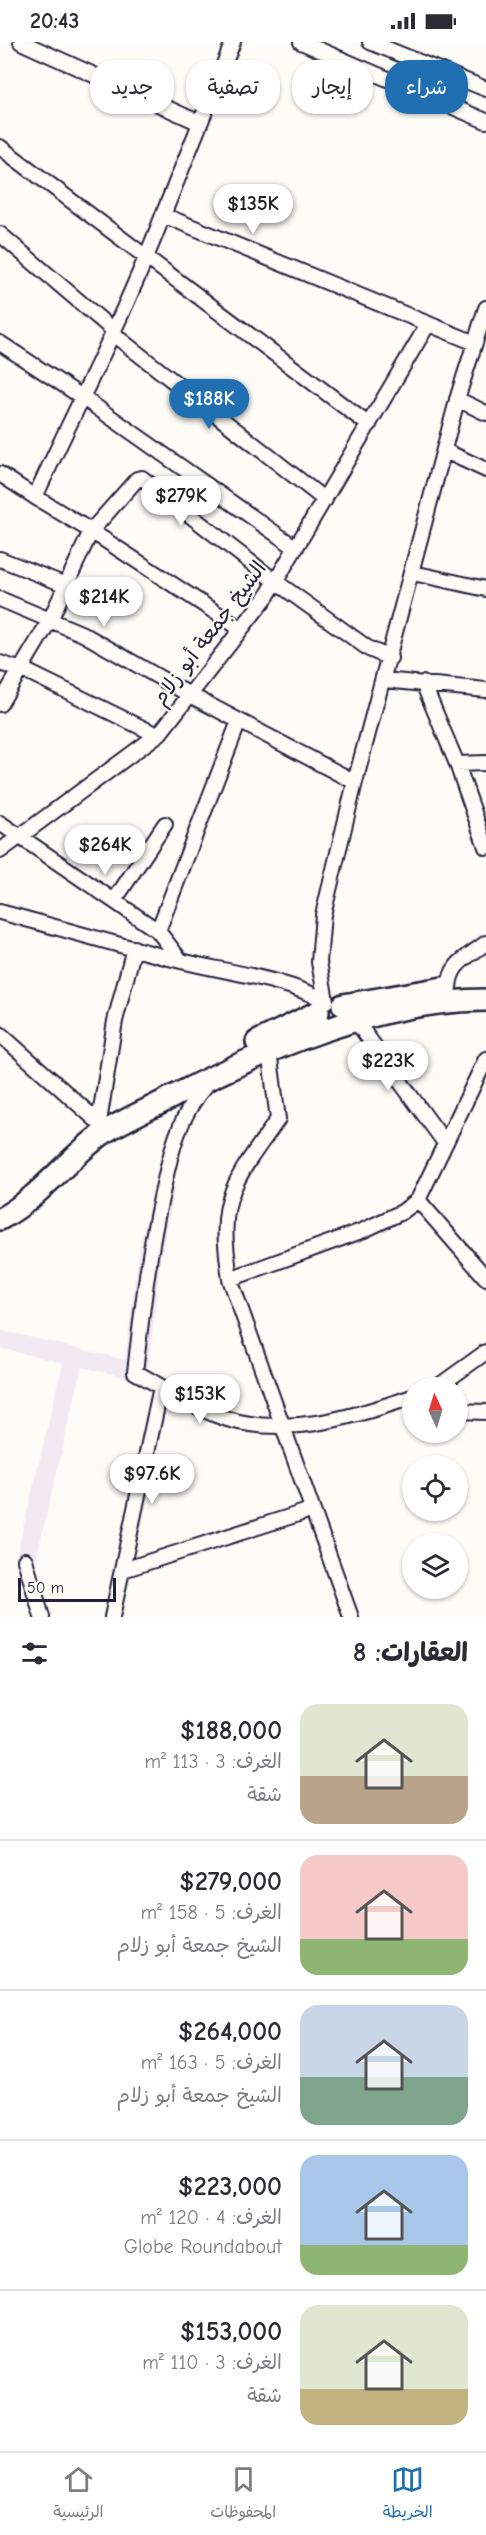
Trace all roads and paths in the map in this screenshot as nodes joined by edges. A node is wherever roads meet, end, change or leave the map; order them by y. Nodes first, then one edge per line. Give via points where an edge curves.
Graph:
1 (21, 42) edge
2 (233, 42) edge
3 (301, 42) edge
4 (370, 42) edge
5 (486, 89) edge
6 (486, 120) edge
7 (200, 123) junction
8 (0, 147) edge
9 (163, 215) junction
10 (0, 234) edge
11 (147, 258) junction
12 (486, 308) edge
13 (428, 324) junction
14 (113, 332) junction
15 (0, 343) edge
16 (475, 343) junction
17 (82, 397) junction
18 (458, 399) junction
19 (486, 414) edge
20 (369, 425) junction
21 (445, 451) junction
22 (486, 470) edge
23 (0, 474) edge
24 (35, 497) junction
25 (325, 500) junction
26 (91, 531) junction
27 (296, 548) junction
28 (0, 559) edge
29 (412, 573) junction
30 (276, 582) junction
31 (66, 585) junction
32 (486, 589) edge
33 (0, 599) edge
34 (50, 620) junction
35 (241, 629) junction
36 (390, 658) junction
37 (0, 663) edge
38 (21, 670) junction
39 (384, 680) junction
40 (423, 683) junction
41 (486, 690) edge
42 (190, 695) junction
43 (0, 705) edge
44 (239, 721) junction
45 (157, 735) junction
46 (486, 763) edge
47 (457, 764) junction
48 (355, 782) junction
49 (0, 823) edge
50 (165, 824) dead end
51 (20, 836) junction
52 (486, 847) edge
53 (0, 851) edge
54 (114, 901) junction
55 (2, 917) edge
56 (158, 931) junction
57 (486, 943) edge
58 (134, 948) junction
59 (181, 961) junction
60 (449, 988) junction
61 (486, 988) edge
62 (486, 1000) edge
63 (336, 1013) junction
64 (0, 1034) edge
65 (269, 1051) junction
66 (486, 1059) edge
67 (214, 1076) junction
68 (103, 1126) junction
69 (445, 1143) junction
70 (418, 1200) junction
71 (0, 1204) edge
72 (0, 1219) edge
73 (486, 1278) edge
74 (230, 1279) junction
75 (486, 1352) edge
76 (451, 1377) edge
77 (161, 1387) junction
78 (402, 1401) edge
79 (384, 1407) junction
80 (402, 1408) edge
81 (468, 1411) edge
82 (486, 1412) edge
83 (282, 1428) junction
84 (311, 1510) junction
85 (25, 1560) dead end
86 (123, 1570) junction
87 (42, 1617) edge
88 (112, 1617) edge
89 (351, 1617) edge

1 - 7 street
2 - 7 street
3 - 6 street
4 - 5 street
7 - 9 street
8 - 11 street
9 - 11 street
9 - 13 street
10 - 14 street
11 - 14 street
11 - 20 street
12 - 16 street
13 - 16 street
13 - 20 street, الشيخ جمعة أبو زلام
14 - 17 street
14 - 25 street
15 - 17 street
16 - 18 street
17 - 24 street
17 - 27 street
18 - 19 street
18 - 21 street
20 - 25 street, الشيخ جمعة أبو زلام
21 - 22 street
21 - 29 street
23 - 24 street
24 - 26 street
25 - 27 street, الشيخ جمعة أبو زلام
26 - 30 street via 142,478
26 - 31 street
26 - 35 street
27 - 30 street, الشيخ جمعة أبو زلام
28 - 31 street
29 - 32 street
29 - 36 street
30 - 35 street, الشيخ جمعة أبو زلام
30 - 36 street via 369,649
31 - 34 street
33 - 34 street
34 - 38 street
34 - 42 street
35 - 42 street, الشيخ جمعة أبو زلام
36 - 39 street
37 - 38 street
38 - 43 street
38 - 45 street
39 - 40 street
39 - 48 street
40 - 41 street
40 - 47 street
42 - 44 street
42 - 45 street, الشيخ جمعة أبو زلام
44 - 48 street
44 - 56 street
45 - 51 street, الشيخ جمعة أبو زلام
46 - 47 street
47 - 52 street
48 - 63 street via 319,943 319,962
49 - 51 street
50 - 54 street
51 - 53 street, الشيخ جمعة أبو زلام
51 - 54 street
54 - 56 street
55 - 58 street
56 - 59 street
57 - 60 street via 453,969
58 - 59 street
58 - 68 street via 115,1021
59 - 63 street via 306,991
60 - 61 main road
60 - 63 main road
62 - 63 main road
63 - 65 main road
63 - 68 main road
63 - 69 street
64 - 68 street
65 - 67 main road
65 - 74 street via 278,1119 232,1191 225,1242
66 - 69 street
67 - 68 main road
67 - 77 street via 185,1113 176,1135 149,1253 135,1372
68 - 71 main road via 76,1137
68 - 72 main road via 22,1206
69 - 70 street
70 - 73 street
70 - 74 street via 364,1230
74 - 83 street
75 - 76 street
77 - 83 street via 216,1416
77 - 86 street
78 - 79 street
79 - 80 street
79 - 83 street
81 - 82 street
83 - 84 street
84 - 86 street
84 - 89 street
85 - 87 street
86 - 88 street

